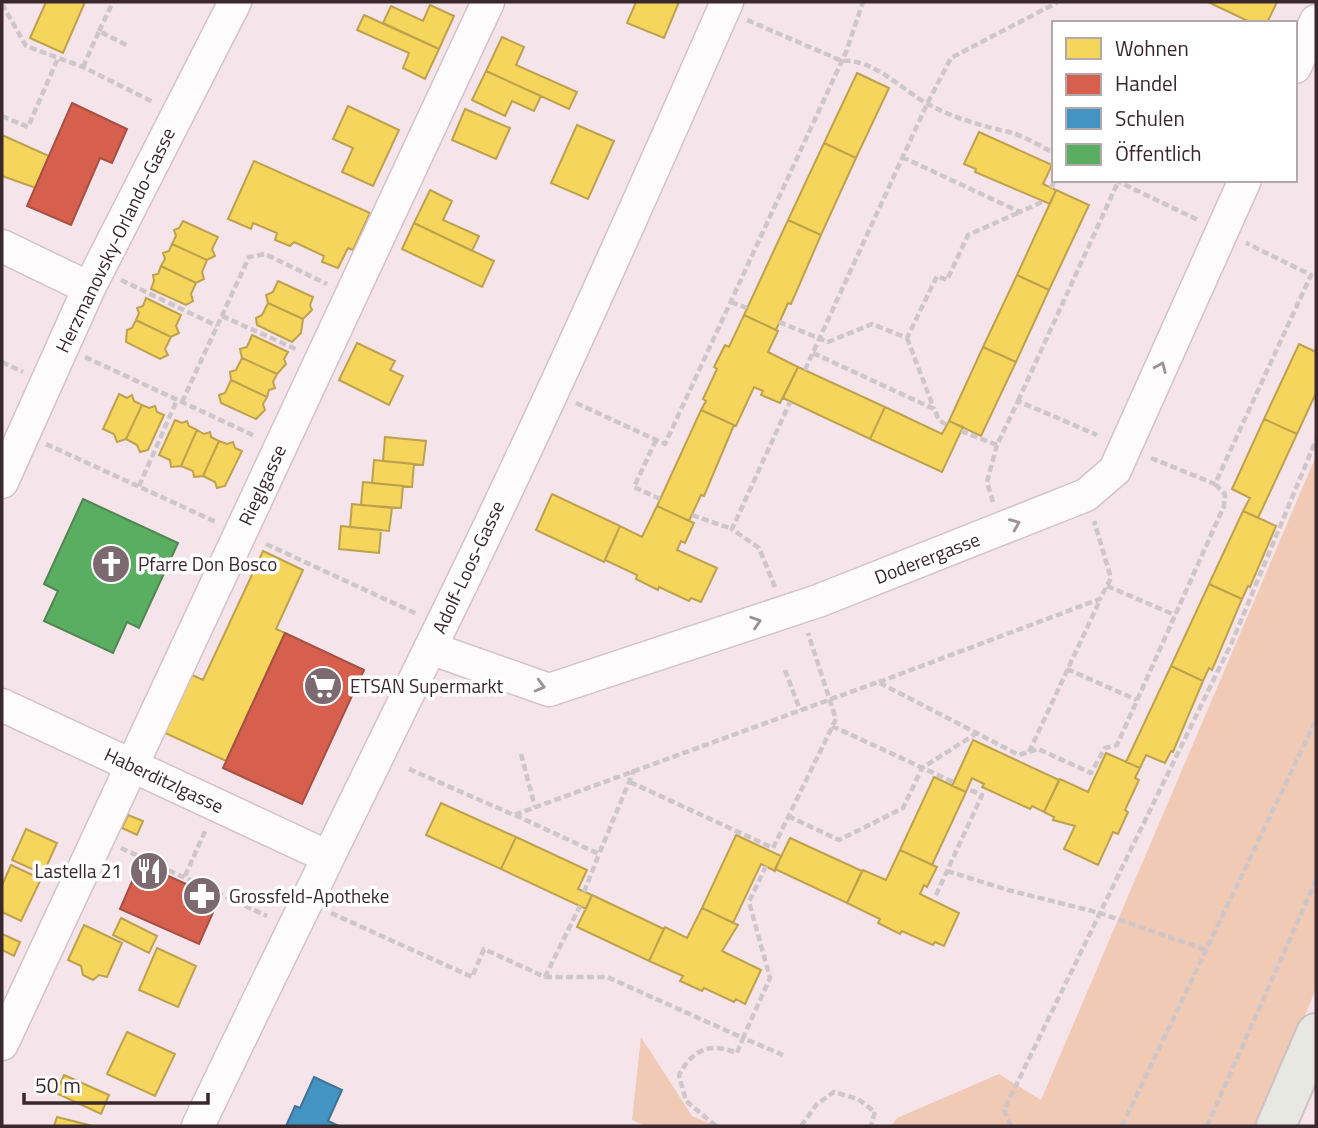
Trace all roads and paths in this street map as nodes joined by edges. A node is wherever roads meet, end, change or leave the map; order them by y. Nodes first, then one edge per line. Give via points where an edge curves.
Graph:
1 (113, 2) edge
2 (235, 2) edge
3 (488, 2) edge
4 (863, 2) edge
5 (1058, 2) edge
6 (2, 4) edge
7 (726, 6) edge
8 (1316, 20) edge
9 (99, 31) junction
10 (128, 46) dead end
11 (58, 58) junction
12 (842, 61) junction
13 (1297, 63) edge
14 (83, 67) junction
15 (927, 104) junction
16 (177, 114) junction
17 (2, 116) edge
18 (1052, 152) edge
19 (902, 157) junction
20 (1054, 182) edge
21 (1116, 182) edge
22 (1118, 182) edge
23 (1244, 182) edge
24 (1051, 188) dead end
25 (1044, 201) dead end
26 (1020, 212) junction
27 (1198, 220) dead end
28 (1238, 239) dead end
29 (2, 246) edge
30 (93, 278) junction
31 (350, 296) junction
32 (731, 302) junction
33 (747, 308) dead end
34 (222, 316) junction
35 (779, 322) dead end
36 (217, 326) junction
37 (907, 338) junction
38 (819, 339) junction
39 (62, 346) junction
40 (813, 353) junction
41 (320, 360) junction
42 (805, 370) dead end
43 (551, 391) junction
44 (180, 401) junction
45 (1017, 401) junction
46 (790, 402) dead end
47 (934, 409) junction
48 (947, 425) dead end
49 (961, 431) dead end
50 (1097, 435) dead end
51 (656, 440) junction
52 (1316, 440) edge
53 (997, 445) junction
54 (279, 447) junction
55 (1139, 453) dead end
56 (2, 482) edge
57 (1215, 484) junction
58 (139, 486) dead end
59 (660, 499) dead end
60 (994, 505) dead end
61 (692, 514) dead end
62 (1092, 515) dead end
63 (732, 529) junction
64 (1107, 586) junction
65 (775, 587) dead end
66 (1100, 599) junction
67 (1175, 615) junction
68 (805, 625) dead end
69 (430, 648) junction
70 (1068, 669) junction
71 (785, 670) dead end
72 (878, 682) junction
73 (831, 699) junction
74 (1137, 701) junction
75 (2, 705) edge
76 (800, 710) junction
77 (1316, 720) edge
78 (832, 726) junction
79 (977, 733) junction
80 (1029, 752) junction
81 (521, 754) dead end
82 (132, 765) junction
83 (922, 768) junction
84 (409, 769) dead end
85 (635, 770) junction
86 (630, 782) junction
87 (953, 782) dead end
88 (968, 789) dead end
89 (217, 805) junction
90 (535, 807) junction
91 (514, 815) junction
92 (788, 816) junction
93 (97, 838) junction
94 (598, 855) junction
95 (326, 856) junction
96 (766, 866) dead end
97 (947, 871) junction
98 (185, 876) junction
99 (1316, 880) edge
100 (584, 892) dead end
101 (936, 895) dead end
102 (304, 901) junction
103 (580, 906) dead end
104 (271, 908) dead end
105 (1100, 913) junction
106 (1206, 950) junction
107 (545, 978) junction
108 (1316, 1033) edge
109 (743, 1038) junction
110 (2, 1044) edge
111 (783, 1055) dead end
112 (198, 1126) edge
113 (716, 1126) edge
114 (802, 1126) edge
115 (871, 1126) edge
116 (1011, 1126) edge
117 (1122, 1126) edge
118 (1207, 1126) edge
119 (1276, 1126) edge

1 - 9 path
2 - 16 street, Herzmanovsky-Orlando-Gasse
3 - 31 street, Rieglgasse
4 - 12 path
5 - 15 path via 951,58
6 - 11 path via 26,46
7 - 12 path
7 - 43 street, Adolf-Loos-Gasse
8 - 13 street
9 - 10 path
9 - 14 path
11 - 14 path
11 - 17 path via 28,127
12 - 15 path via 853,60
12 - 32 path
14 - 16 path
15 - 18 path
15 - 19 path
16 - 30 street, Herzmanovsky-Orlando-Gasse
19 - 26 path
19 - 38 path
20 - 24 path
21 - 45 path
22 - 27 path
69 -> 23 street, Doderergasse via 549,690 818,601 1086,495 1115,470
25 - 26 path
26 - 37 path via 968,235 947,279 937,276
28 - 57 path via 1311,275
29 - 30 street
30 - 36 path
30 - 39 street, Herzmanovsky-Orlando-Gasse
31 - 34 path via 265,254 249,257
31 - 41 street, Rieglgasse
32 - 33 path
32 - 51 path via 665,444
34 - 36 path
34 - 41 path
35 - 38 path
36 - 44 path
37 - 38 path via 872,324 828,342
37 - 47 path
38 - 40 path
39 - 44 path
39 - 56 street, Herzmanovsky-Orlando-Gasse
40 - 42 path
40 - 47 path
41 - 54 street, Rieglgasse
43 - 51 path
43 - 69 street, Adolf-Loos-Gasse
44 - 54 path
44 - 58 path
45 - 50 path
45 - 53 path
46 - 63 path
47 - 48 path
49 - 53 path
51 - 59 path via 634,487
52 - 105 path via 1232,642
53 - 60 path via 988,482
54 - 82 street, Rieglgasse
55 - 57 path
57 - 67 path via 1225,494 1224,506
61 - 63 path
62 - 64 path via 1111,578
63 - 65 path via 759,548
64 - 66 path
64 - 67 path
66 - 70 path
66 - 72 path
67 - 74 path
68 - 73 path
69 - 95 street, Adolf-Loos-Gasse
70 - 74 path
70 - 80 path
71 - 76 path
72 - 73 path
72 - 79 path
73 - 76 path
73 - 78 path
74 - 80 path via 1117,745 1105,748 1091,773 1038,749
75 - 82 street, Haberditzlgasse
76 - 85 path
77 - 106 path
78 - 83 path
78 - 92 path
79 - 80 path via 1019,755
79 - 83 path
81 - 90 path
82 - 89 street, Haberditzlgasse
82 - 93 street, Rieglgasse
83 - 87 path
83 - 92 path via 903,808 839,840
84 - 91 path
85 - 86 path
85 - 90 path
86 - 92 path via 773,850
86 - 94 path
88 - 97 path via 982,795
89 - 95 street, Haberditzlgasse
89 - 98 path
90 - 91 path
91 - 94 path
93 - 98 path
93 - 110 street, Rieglgasse
94 - 100 path
95 - 102 street, Adolf-Loos-Gasse
96 - 109 path via 749,902 771,978
97 - 101 path
97 - 105 path
98 - 104 path via 267,917
99 - 118 path
102 - 107 path via 472,977 484,949
102 - 112 street, Adolf-Loos-Gasse
103 - 107 path
105 - 106 path
105 - 116 path via 1004,1110
106 - 117 path
107 - 109 path via 607,977
108 - 119 main road
109 - 111 path
109 - 113 path via 737,1053 704,1047 687,1060 679,1075 686,1101
114 - 115 path via 817,1104 834,1092 875,1112

